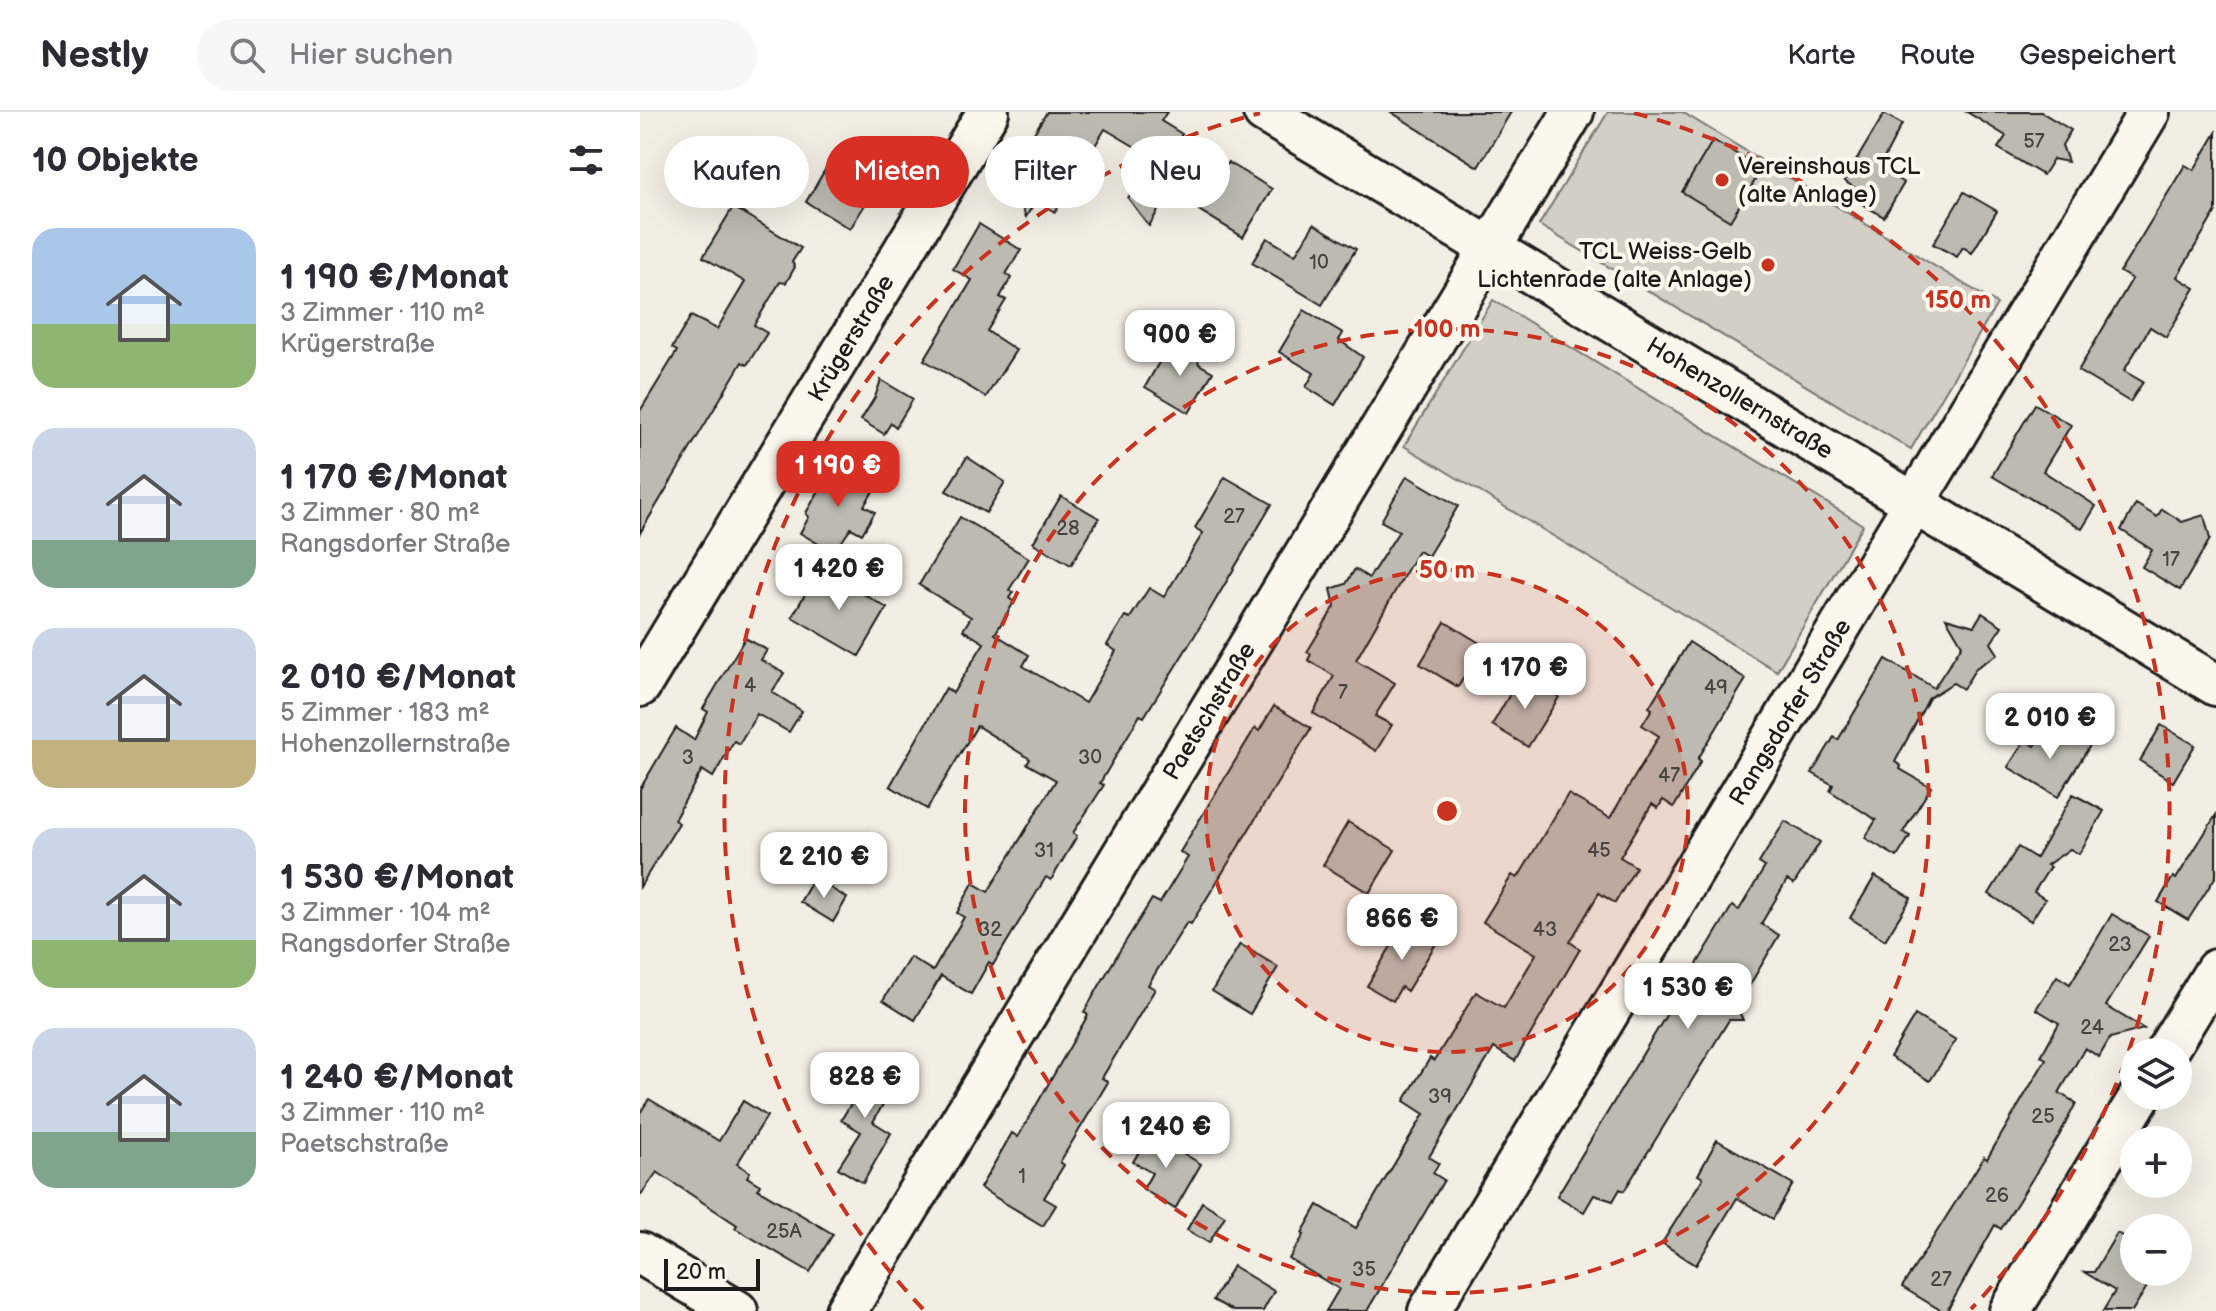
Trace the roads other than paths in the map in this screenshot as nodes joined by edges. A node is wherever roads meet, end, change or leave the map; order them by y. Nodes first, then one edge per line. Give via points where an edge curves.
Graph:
1 (988, 112) edge
2 (1264, 112) edge
3 (1573, 112) edge
4 (2149, 112) edge
5 (1491, 248) junction
6 (1915, 504) junction
7 (2216, 685) edge
8 (640, 686) edge
9 (2216, 970) edge
10 (2175, 1038) edge
11 (2132, 1110) edge
12 (640, 1253) edge
13 (737, 1311) edge
14 (846, 1311) edge
15 (1429, 1311) edge
16 (2010, 1311) edge

1 - 8 street, Krügerstraße
2 - 5 street, Hohenzollernstraße
3 - 5 street, Paetschstraße
4 - 6 street, Rangsdorfer Straße
5 - 6 street, Hohenzollernstraße
5 - 14 street, Paetschstraße
6 - 7 street, Hohenzollernstraße
6 - 15 street, Rangsdorfer Straße
9 - 10 street
11 - 16 street
12 - 13 street

